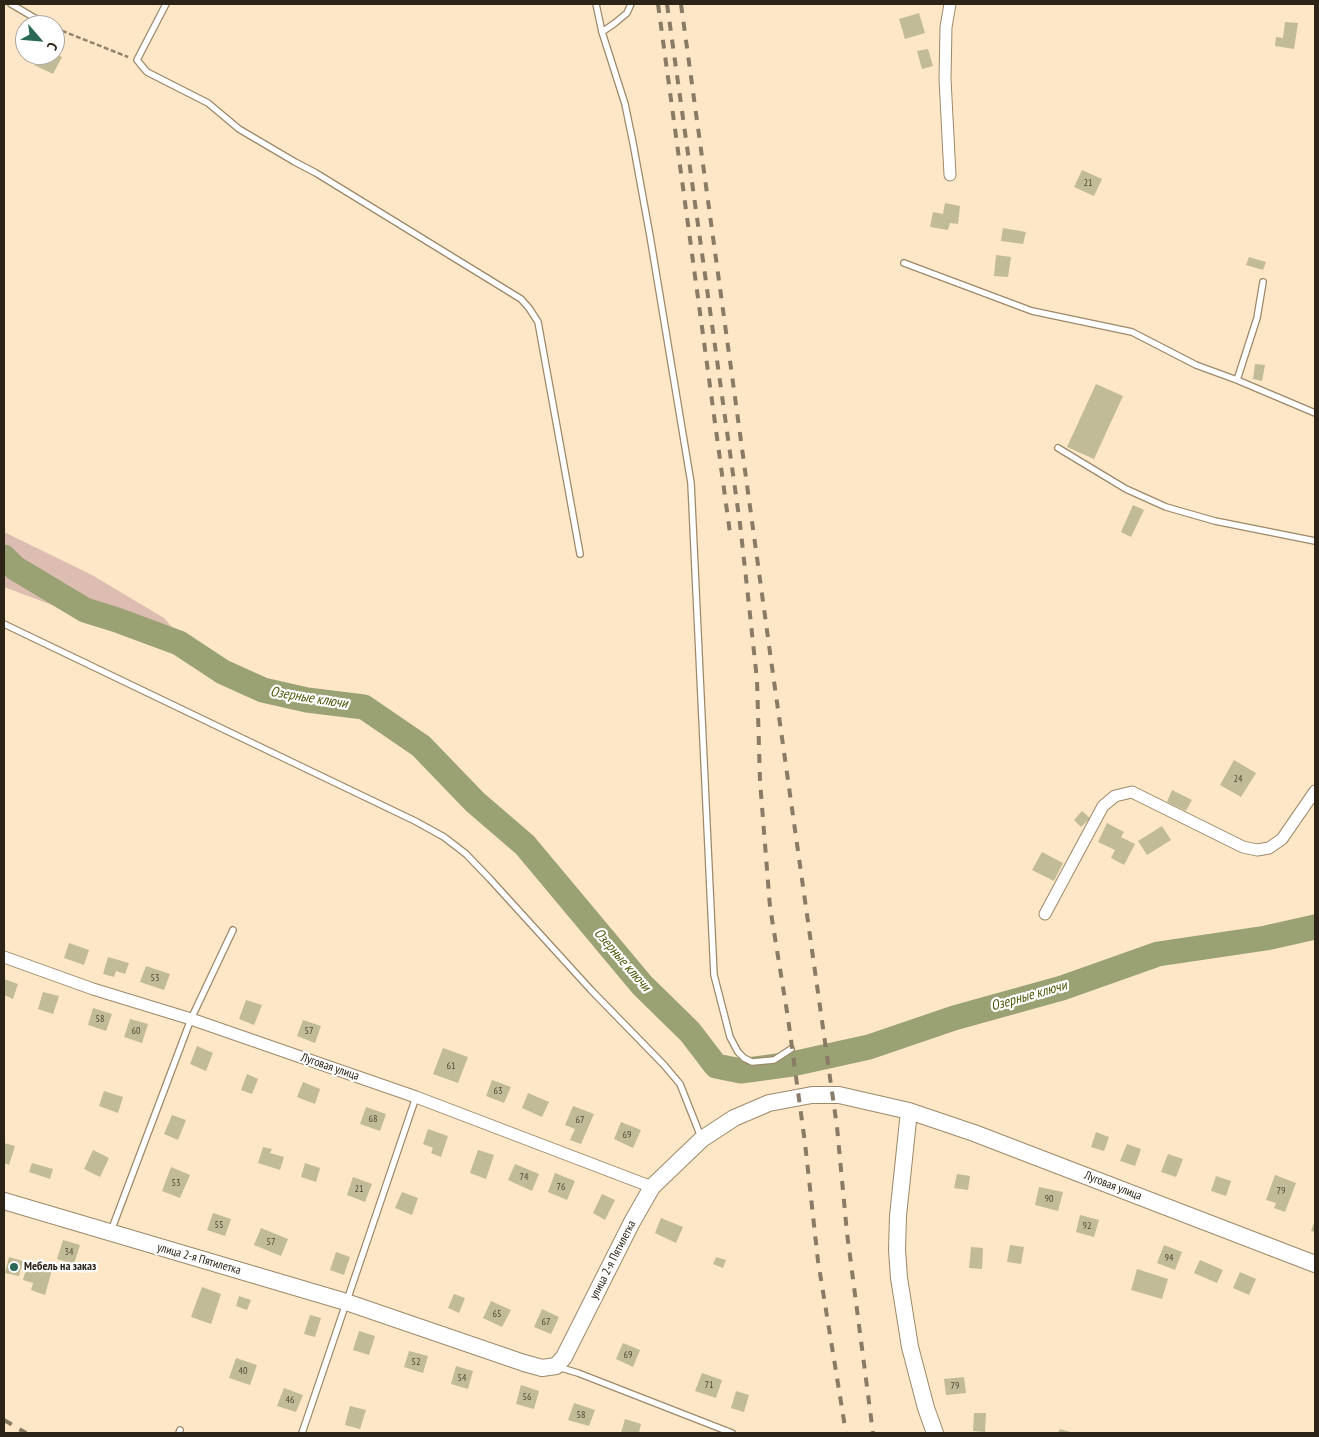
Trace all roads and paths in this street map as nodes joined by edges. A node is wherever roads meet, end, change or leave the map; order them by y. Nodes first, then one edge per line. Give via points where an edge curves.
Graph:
1 (11, 4) edge
2 (166, 4) edge
3 (596, 4) edge
4 (632, 4) edge
5 (950, 4) edge
6 (30, 15) edge
7 (65, 32) edge
8 (602, 32) junction
9 (137, 60) junction
10 (950, 175) dead end
11 (904, 263) dead end
12 (1263, 282) dead end
13 (1238, 380) junction
14 (1315, 413) edge
15 (1058, 448) dead end
16 (1315, 541) edge
17 (580, 554) dead end
18 (4, 624) edge
19 (1315, 791) edge
20 (1045, 914) dead end
21 (233, 930) dead end
22 (4, 957) edge
23 (191, 1019) junction
24 (791, 1049) dead end
25 (416, 1097) junction
26 (909, 1111) junction
27 (702, 1139) junction
28 (652, 1187) junction
29 (4, 1201) edge
30 (110, 1233) junction
31 (1315, 1264) edge
32 (346, 1302) junction
33 (556, 1366) junction
34 (302, 1433) edge
35 (732, 1433) edge
36 (935, 1433) edge

1 - 6 lane
2 - 9 lane
3 - 8 lane
4 - 8 lane via 616,23
5 - 10 street via 946,26 945,78
7 - 9 path
8 - 24 lane via 625,104 633,143 691,482 714,975 730,1037 744,1058 752,1062 774,1060
9 - 17 lane via 147,72 208,103 239,128 521,299 538,322
11 - 13 lane via 1032,311 1132,332 1196,364
12 - 13 lane via 1257,318
13 - 14 lane
15 - 16 lane via 1126,488 1166,507 1215,521
18 - 27 lane via 444,837 466,854 664,1065 680,1084
19 - 20 street via 1282,840 1258,850 1243,847 1132,792 1115,796 1103,806
21 - 23 lane
22 - 23 street, Луговая улица
23 - 25 street, Луговая улица
23 - 30 lane
25 - 28 street, Луговая улица
25 - 32 lane
26 - 27 main road, улица 2-я Пятилетка via 839,1095 812,1095 769,1103 734,1118
26 - 31 main road, Луговая улица
26 - 36 main road via 897,1250 910,1347
27 - 28 main road, улица 2-я Пятилетка
28 - 33 main road, улица 2-я Пятилетка via 564,1357
29 - 30 main road, улица 2-я Пятилетка
30 - 32 main road, улица 2-я Пятилетка
32 - 33 main road, улица 2-я Пятилетка via 524,1363 542,1368
32 - 34 lane
33 - 35 lane

